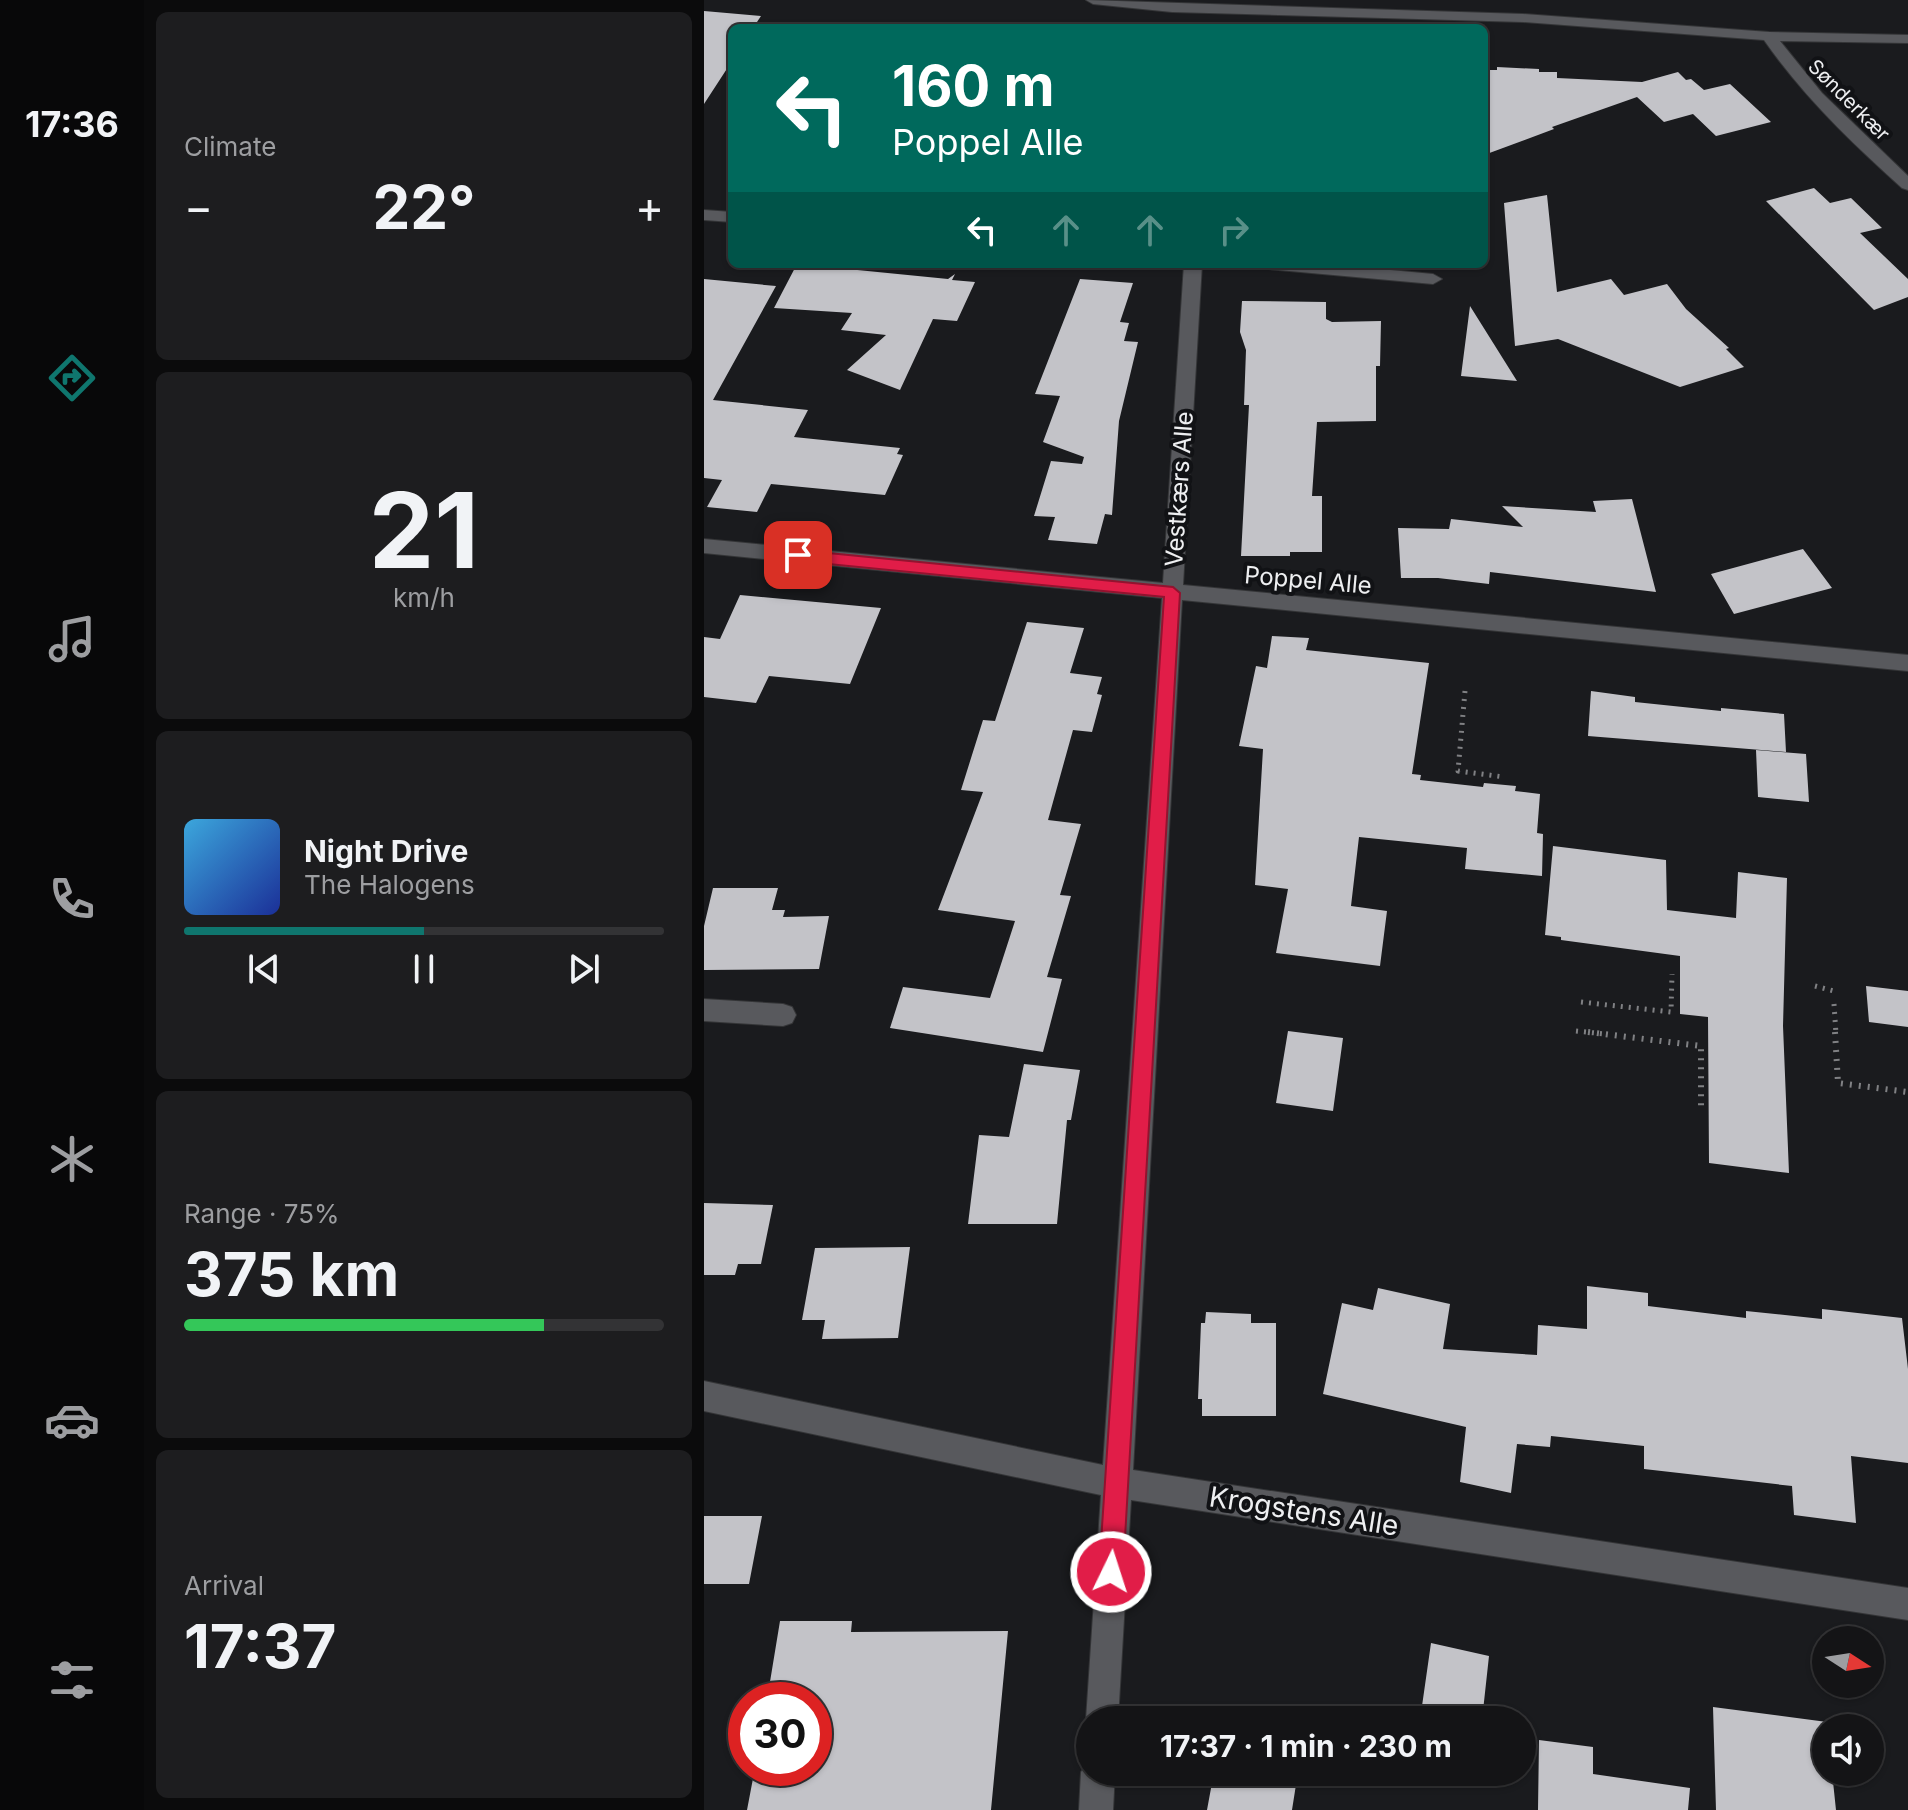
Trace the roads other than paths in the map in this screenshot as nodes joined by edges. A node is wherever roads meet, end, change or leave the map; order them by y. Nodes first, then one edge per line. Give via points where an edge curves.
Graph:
1 (1093, 0) edge
2 (1519, 0) edge
3 (1175, 4) edge
4 (1214, 10) junction
5 (1523, 18) junction
6 (1210, 24) edge
7 (1769, 36) junction
8 (1908, 39) edge
9 (1908, 185) edge
10 (704, 215) edge
11 (728, 217) edge
12 (1193, 268) edge
13 (1312, 268) edge
14 (1433, 279) dead end
15 (704, 546) edge
16 (1173, 593) junction
17 (1908, 663) edge
18 (704, 1010) edge
19 (783, 1015) dead end
20 (704, 1396) edge
21 (1116, 1483) junction
22 (1908, 1604) edge
23 (1103, 1706) edge
24 (1097, 1786) edge
25 (1096, 1810) edge

1 - 3 street
2 - 5 street
3 - 4 street
4 - 5 street
4 - 6 street
5 - 7 street
7 - 8 street
7 - 9 street, Sønderkær via 1791,70 1840,124
10 - 11 street
12 - 16 street, Vestkærs Alle
13 - 14 street
15 - 16 street, Poppel Alle
16 - 17 street, Poppel Alle
16 - 21 street, Vestkærs Alle
18 - 19 street
20 - 21 street, Krogstens Alle
21 - 22 street, Krogstens Alle
21 - 23 street, Vestkærs Alle
24 - 25 street

